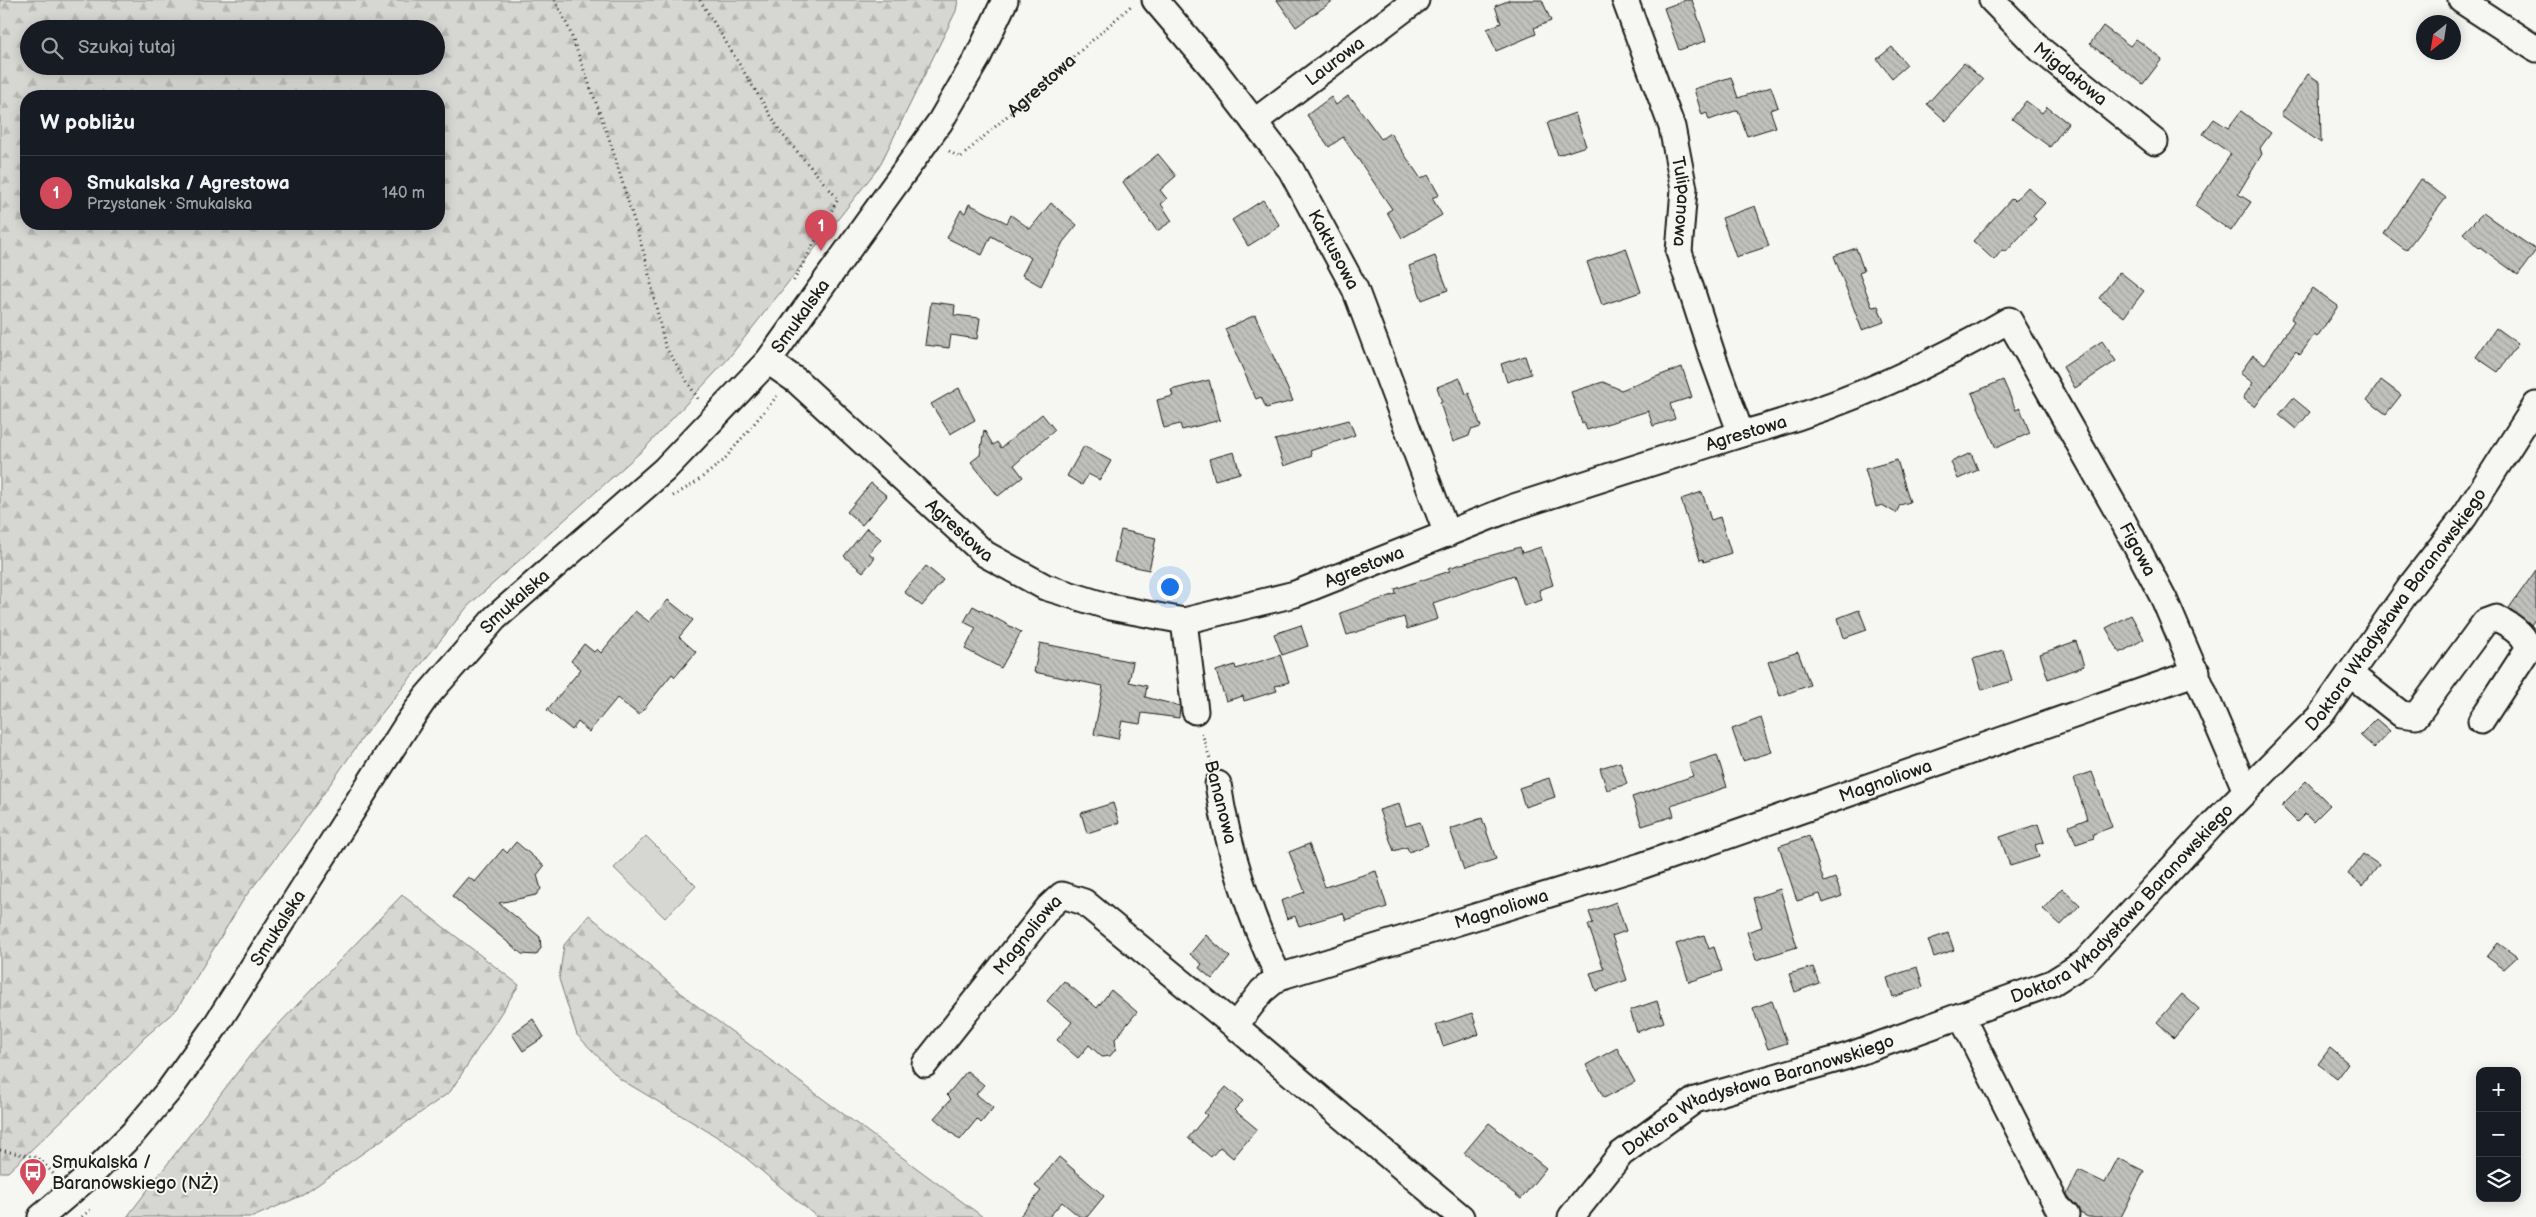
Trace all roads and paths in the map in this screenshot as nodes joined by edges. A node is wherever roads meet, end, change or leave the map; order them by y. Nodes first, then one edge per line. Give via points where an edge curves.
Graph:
1 (554, 0) edge
2 (700, 0) edge
3 (1005, 0) edge
4 (1138, 0) edge
5 (1155, 0) edge
6 (1416, 0) edge
7 (1625, 0) edge
8 (1992, 0) edge
9 (2461, 0) edge
10 (2536, 49) edge
11 (1254, 122) junction
12 (2155, 142) dead end
13 (945, 148) dead end
14 (813, 248) dead end
15 (2008, 320) joint
16 (768, 361) junction
17 (781, 394) dead end
18 (2536, 405) edge
19 (712, 422) junction
20 (1740, 434) junction
21 (665, 501) dead end
22 (1447, 534) junction
23 (1184, 621) junction
24 (2197, 672) junction
25 (2350, 674) junction
26 (1194, 711) joint
27 (2481, 721) dead end
28 (1218, 784) joint
29 (2246, 790) junction
30 (1279, 977) junction
31 (1961, 1016) junction
32 (1235, 1026) junction
33 (925, 1064) dead end
34 (0, 1150) edge
35 (71, 1193) junction
36 (91, 1208) dead end
37 (2066, 1215) dead end
38 (41, 1217) edge
39 (82, 1217) edge
40 (1461, 1217) edge
41 (1571, 1217) edge

1 - 19 path via 569,28 609,138 645,257 665,346
2 - 14 path via 782,134 838,199
3 - 16 street, Smukalska via 978,57 940,122
4 - 13 path, Agrestowa via 960,158
5 - 11 street, Kaktusowa
6 - 11 street, Laurowa
7 - 20 street, Tulipanowa via 1672,127 1684,189 1679,252
8 - 12 street, Migdałowa via 2042,51
9 - 10 street
11 - 22 street, Kaktusowa via 1292,170 1356,289
15 - 20 street, Agrestowa via 1880,387
15 - 24 street, Figowa via 2124,522
16 - 19 street, Smukalska
16 - 23 street, Agrestowa via 797,381 985,554 1045,587 1110,607
17 - 21 path via 774,398 723,461
18 - 25 street, Doktora Władysława Baranowskiego via 2465,516 2413,583
19 - 35 street, Smukalska via 664,470 495,618 426,697 216,1025 170,1089 133,1132
20 - 22 street, Agrestowa via 1514,507
22 - 23 street, Agrestowa via 1295,594
23 - 26 street
24 - 29 street, Figowa
24 - 30 street, Magnoliowa via 1641,866
25 - 27 street via 2402,714 2416,716 2485,622 2496,618 2519,633 2527,641 2528,649
25 - 29 street, Doktora Władysława Baranowskiego via 2320,716
26 - 28 path, Bananowa
28 - 30 street, Bananowa via 1229,839 1262,942
29 - 31 street, Doktora Władysława Baranowskiego via 2084,963 2052,983
30 - 32 street, Magnoliowa via 1262,991
31 - 37 street via 2056,1206
31 - 41 street, Doktora Władysława Baranowskiego via 1848,1056 1695,1100 1621,1154
32 - 33 street, Magnoliowa via 1084,902 1062,895 1048,908
32 - 40 street
34 - 35 path via 39,1158
35 - 38 street, Smukalska
36 - 39 path

